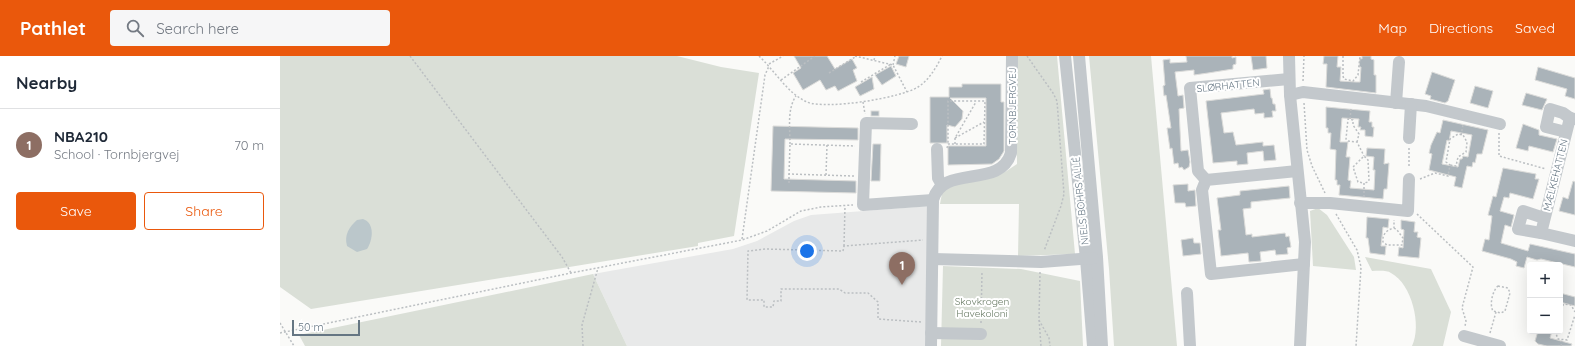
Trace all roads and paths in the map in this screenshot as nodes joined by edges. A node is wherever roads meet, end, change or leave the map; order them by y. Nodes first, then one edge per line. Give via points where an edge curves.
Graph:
1 (410, 56) edge
2 (759, 56) edge
3 (783, 56) edge
4 (815, 56) edge
5 (855, 56) edge
6 (875, 56) edge
7 (895, 56) edge
8 (942, 56) edge
9 (1012, 56) edge
10 (1027, 56) edge
11 (1065, 56) edge
12 (1073, 56) edge
13 (1079, 56) edge
14 (1289, 56) edge
15 (1343, 56) edge
16 (1360, 56) edge
17 (874, 60) junction
18 (1399, 62) dead end
19 (892, 64) junction
20 (769, 65) junction
21 (829, 73) dead end
22 (1289, 79) junction
23 (781, 80) junction
24 (861, 82) dead end
25 (907, 92) junction
26 (1290, 95) junction
27 (796, 96) junction
28 (976, 101) junction
29 (1396, 103) junction
30 (1411, 104) junction
31 (1086, 114) junction
32 (1572, 118) edge
33 (984, 122) junction
34 (912, 124) dead end
35 (1500, 124) joint
36 (1566, 132) junction
37 (955, 138) junction
38 (1409, 138) joint
39 (1358, 142) junction
40 (790, 144) junction
41 (955, 144) junction
42 (827, 145) junction
43 (865, 146) junction
44 (943, 147) junction
45 (1364, 156) junction
46 (1450, 165) junction
47 (1297, 171) junction
48 (1556, 171) junction
49 (789, 174) junction
50 (826, 175) junction
51 (864, 176) junction
52 (1206, 180) junction
53 (1409, 181) junction
54 (789, 183) dead end
55 (1364, 183) junction
56 (942, 185) junction
57 (933, 200) junction
58 (1300, 203) junction
59 (863, 205) junction
60 (845, 206) junction
61 (1363, 207) junction
62 (1394, 210) junction
63 (1408, 212) junction
64 (1544, 218) junction
65 (1394, 228) junction
66 (1541, 233) junction
67 (933, 239) junction
68 (742, 240) junction
69 (1575, 241) edge
70 (844, 246) junction
71 (1091, 258) junction
72 (933, 259) junction
73 (982, 261) junction
74 (1040, 262) junction
75 (1304, 264) junction
76 (598, 268) junction
77 (571, 273) junction
78 (1187, 293) dead end
79 (1563, 305) edge
80 (1496, 312) junction
81 (1575, 313) edge
82 (1039, 319) junction
83 (280, 323) edge
84 (931, 328) junction
85 (287, 332) junction
86 (280, 333) edge
87 (981, 334) joint
88 (1556, 334) edge
89 (1464, 336) joint
90 (1562, 341) junction
91 (1488, 342) junction
92 (294, 346) edge
93 (584, 346) edge
94 (931, 346) edge
95 (1041, 346) edge
96 (1050, 346) edge
97 (1093, 346) edge
98 (1102, 346) edge
99 (1190, 346) edge
100 (1300, 346) edge
101 (1500, 346) edge
102 (1561, 346) edge

1 - 77 path via 562,257
2 - 20 path
3 - 20 path
4 - 23 path
5 - 17 path
5 - 21 path
6 - 17 path
7 - 19 path
8 - 25 path via 926,80
9 - 56 street, TORNBJERGVEJ via 1009,161 999,170
10 - 74 path via 1057,101 1064,194
11 - 71 street, NIELS BOHRS ALLÉ
12 - 31 street via 1078,100
13 - 31 street, NIELS BOHRS ALLÉ
14 - 22 street
15 - 16 path via 1344,79 1353,81 1358,75
17 - 19 path
18 - 29 street
19 - 24 path
19 - 25 path
20 - 23 path
20 - 68 path via 765,75
22 - 26 street
22 - 52 street, SLØRHATTEN via 1190,88 1198,171
23 - 27 path
25 - 27 path via 863,102 823,105 809,103
26 - 29 street via 1303,92
26 - 47 street
27 - 40 path via 790,115
28 - 33 path via 985,101
28 - 37 path
28 - 44 path via 948,100
29 - 30 street
30 - 35 street
30 - 38 street
31 - 71 street, NIELS BOHRS ALLÉ
32 - 36 street, MÆLKEHATTEN
32 - 36 street, MÆLKEHATTEN via 1550,109 1546,127
33 - 37 path
33 - 41 path via 984,144
34 - 43 street via 866,123
35 - 48 path via 1499,156
36 - 48 street, MÆLKEHATTEN
37 - 41 path
38 - 53 path
39 - 39 path via 1346,139 1348,119 1353,120 1359,134
39 - 45 path
40 - 42 path
40 - 49 path
41 - 44 path
42 - 43 path
42 - 50 path
43 - 51 street
44 - 56 street via 938,178
45 - 55 path via 1368,160 1369,180
45 - 55 path via 1353,167 1358,182
46 - 46 path via 1446,162 1450,140 1458,134 1463,135 1467,142 1466,152 1458,157 1456,166
46 - 53 path via 1448,176 1436,173
47 - 52 street
47 - 58 street
48 - 64 street, MÆLKEHATTEN
49 - 50 path
49 - 54 path
50 - 51 path
51 - 59 street
52 - 75 street via 1202,190 1211,274
53 - 63 street
55 - 61 path
56 - 57 street via 935,192
57 - 59 street
57 - 67 street
58 - 61 street
58 - 75 street via 1305,242
59 - 60 path
60 - 68 path via 801,210 767,230
60 - 70 path
61 - 62 street
62 - 63 street
62 - 65 path
63 - 89 path via 1420,215 1473,267 1462,308 1466,321
64 - 66 street, MÆLKEHATTEN
64 - 66 street, MÆLKEHATTEN via 1523,211 1518,229
65 - 65 path via 1384,234 1383,242 1387,245 1402,245 1403,238
66 - 69 street, MÆLKEHATTEN
67 - 70 path
67 - 72 street
68 - 76 path
70 - 84 path via 843,251 748,251 747,300 764,300 764,307 773,307 774,301 781,301 781,289 839,289 845,293 868,293 878,302 878,319
71 - 74 street
71 - 97 street, NIELS BOHRS ALLÉ
71 - 98 street, NIELS BOHRS ALLÉ
72 - 73 street
72 - 84 street
73 - 74 street
73 - 87 path
74 - 82 path
75 - 100 street
76 - 77 path
76 - 93 path via 582,325
77 - 85 path
78 - 99 street
79 - 81 path via 1571,305
80 - 80 path via 1505,311 1510,293 1508,288 1498,286 1495,289 1491,307
80 - 91 path
81 - 90 path via 1568,338
82 - 95 path
82 - 96 path
83 - 85 path
84 - 87 street
84 - 94 street
85 - 86 path
85 - 92 path
88 - 90 path
89 - 91 street
90 - 102 path
91 - 101 street

